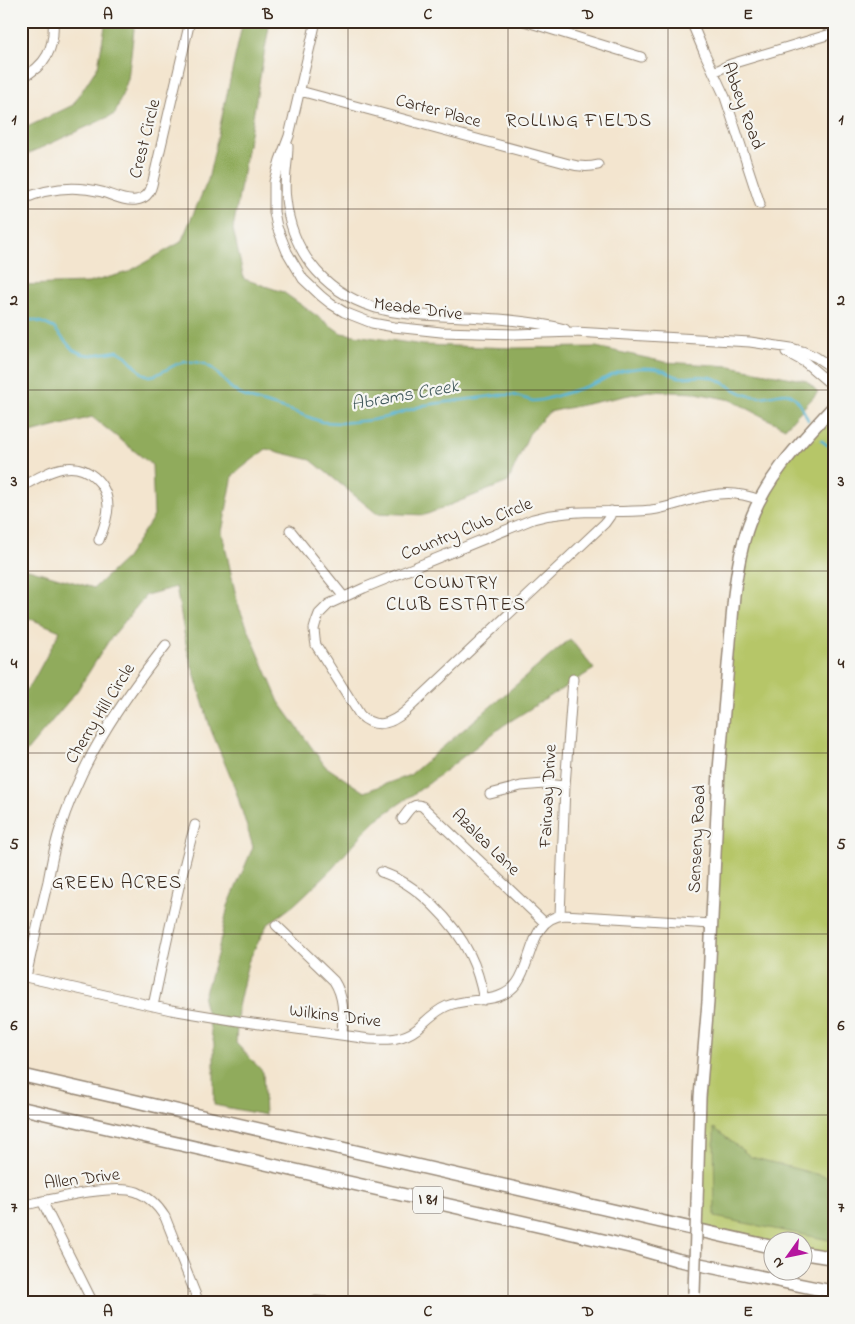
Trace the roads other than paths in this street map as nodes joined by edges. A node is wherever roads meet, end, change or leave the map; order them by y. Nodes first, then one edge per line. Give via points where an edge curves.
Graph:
1 (53, 21) edge
2 (190, 21) edge
3 (316, 21) edge
4 (524, 21) edge
5 (691, 21) edge
6 (834, 33) edge
7 (641, 57) dead end
8 (714, 72) junction
9 (21, 78) edge
10 (300, 91) junction
11 (289, 136) junction
12 (598, 165) dead end
13 (21, 200) edge
14 (760, 204) dead end
15 (575, 332) junction
16 (775, 346) junction
17 (834, 368) edge
18 (834, 387) edge
19 (834, 406) edge
20 (21, 487) edge
21 (760, 500) junction
22 (611, 511) junction
23 (290, 530) dead end
24 (99, 540) dead end
25 (344, 598) junction
26 (166, 645) dead end
27 (573, 679) dead end
28 (565, 786) junction
29 (490, 794) dead end
30 (402, 819) dead end
31 (195, 825) dead end
32 (381, 872) dead end
33 (560, 915) junction
34 (545, 923) junction
35 (712, 924) junction
36 (276, 925) dead end
37 (24, 977) edge
38 (484, 1000) junction
39 (153, 1006) junction
40 (342, 1035) junction
41 (21, 1075) edge
42 (21, 1108) edge
43 (42, 1201) junction
44 (21, 1206) edge
45 (762, 1245) edge
46 (812, 1255) edge
47 (834, 1258) edge
48 (834, 1292) edge
49 (694, 1298) edge
50 (316, 1301) dead end
51 (92, 1303) edge
52 (199, 1303) edge
53 (342, 1303) edge

1 - 9 street via 52,45 48,54 36,69
2 - 13 street, Crest Circle via 151,190 147,195 131,200 99,191 62,188
3 - 10 street, Meade Drive
4 - 7 street
5 - 8 street, Abbey Road
6 - 8 street
8 - 14 street, Abbey Road
10 - 11 street, Meade Drive
10 - 12 street, Carter Place via 584,168
11 - 15 street, Meade Drive via 285,197 291,227 311,265 342,293 367,305 404,314 546,324
11 - 15 street, Meade Drive via 274,182 277,227 294,266 331,304 372,323 402,328 515,334
15 - 16 street, Meade Drive
16 - 17 street, Meade Drive via 802,351
16 - 18 street, Meade Drive via 806,363
19 - 21 main road, Senseny Road via 787,457
20 - 24 street via 64,467 91,474 103,489 108,507
21 - 22 street, Country Club Circle via 747,495 718,494 665,508
21 - 35 main road, Senseny Road via 746,532 734,595 719,770
22 - 25 street, Country Club Circle via 568,512 533,519
22 - 25 street, Country Club Circle via 605,523 406,711 390,722 376,724 360,714 316,645 314,629 319,614 329,604
23 - 25 street
26 - 37 street, Cherry Hill Circle via 105,730 75,786 58,835
27 - 28 street, Fairway Drive
28 - 29 street via 521,786
28 - 33 street, Fairway Drive
30 - 34 street, Azalea Lane via 412,806 422,806
31 - 39 street
32 - 38 street via 420,894 456,931 471,957
33 - 34 street
33 - 35 street
34 - 38 street, Wilkins Drive via 537,934 518,982 500,996
35 - 49 main road, Senseny Road, bridge via 700,1097
36 - 40 street via 338,987 343,1004
37 - 39 street, Wilkins Drive
38 - 40 street, Wilkins Drive via 448,1005 401,1037 382,1039
39 - 40 street, Wilkins Drive
41 - 45 highway, I 81
42 - 48 highway, I 81 via 678,1260
43 - 44 street, Allen Drive
43 - 51 street
43 - 52 street, Allen Drive via 118,1189 144,1195 165,1217
46 - 47 highway
50 - 53 street

